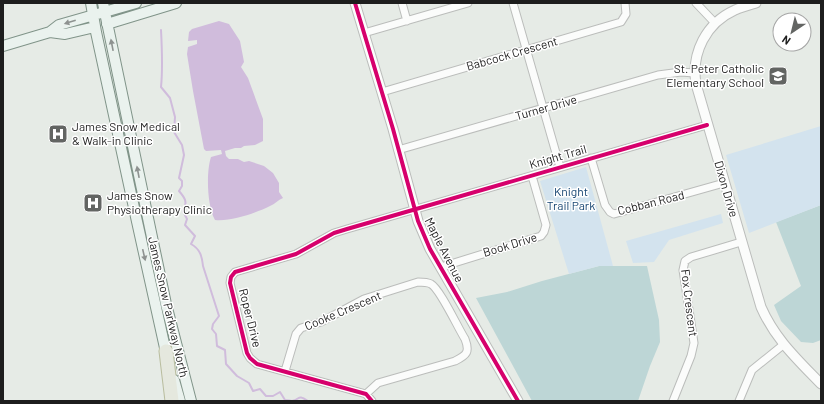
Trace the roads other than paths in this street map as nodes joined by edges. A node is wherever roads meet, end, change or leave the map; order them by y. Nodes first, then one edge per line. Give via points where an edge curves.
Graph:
1 (92, 3) edge
2 (136, 3) edge
3 (176, 3) edge
4 (355, 3) edge
5 (402, 3) edge
6 (468, 3) edge
7 (513, 3) edge
8 (625, 3) edge
9 (696, 3) edge
10 (756, 3) edge
11 (104, 7) edge
12 (93, 15) junction
13 (407, 21) junction
14 (715, 23) junction
15 (108, 24) junction
16 (96, 30) junction
17 (50, 32) junction
18 (364, 33) junction
19 (3, 46) edge
20 (527, 49) junction
21 (694, 73) junction
22 (382, 92) junction
23 (544, 109) junction
24 (707, 125) junction
25 (398, 150) junction
26 (591, 158) junction
27 (560, 167) junction
28 (532, 176) junction
29 (724, 183) junction
30 (415, 210) junction
31 (741, 242) junction
32 (441, 267) junction
33 (783, 345) junction
34 (166, 350) junction
35 (285, 371) junction
36 (821, 384) edge
37 (366, 394) junction
38 (172, 401) edge
39 (180, 401) edge
40 (191, 401) edge
41 (372, 401) edge
42 (518, 401) edge
43 (673, 401) edge
44 (739, 401) edge

1 - 12 main road, James Snow Parkway North
2 - 11 main road
3 - 15 main road
4 - 18 street, Maple Avenue
5 - 13 street
6 - 13 street
7 - 20 street
8 - 20 street, Babcock Crescent via 626,14 620,22
9 - 14 street
10 - 14 street, Dixon Drive via 734,10
11 - 12 main road
11 - 15 main road, James Snow Parkway North
12 - 16 main road, James Snow Parkway North
12 -> 17 main road via 59,25
13 - 18 street
14 - 21 street, Dixon Drive via 699,48
15 - 16 street
40 -> 15 main road, James Snow Parkway North via 166,304
16 - 17 main road via 65,34
16 -> 34 main road, James Snow Parkway North
17 - 19 main road
18 - 22 street, Maple Avenue
20 - 22 street, Babcock Crescent
20 - 23 street
21 - 23 street, Turner Drive via 658,75
21 - 24 street, Dixon Drive
22 - 25 street, Maple Avenue
23 - 25 street, Turner Drive
23 - 27 street
24 - 26 street, Knight Trail
24 - 29 street, Dixon Drive
25 - 30 street, Maple Avenue
26 - 27 street, Knight Trail
26 - 29 street, Cobban Road via 605,205 614,214
27 - 28 street, Knight Trail
28 - 30 street, Knight Trail
28 - 32 street, Book Drive via 546,225 541,236
29 - 31 street, Dixon Drive
30 - 32 street, Maple Avenue via 430,249
30 - 35 street, Roper Drive via 334,233 296,254 235,272 230,283 250,358 257,364
31 - 33 street, Dixon Drive via 761,307 769,325
31 - 43 street, Fox Crescent via 685,261 683,270 694,343
32 - 42 street, Maple Avenue
33 - 36 street, Dixon Drive
33 - 44 street via 752,370
34 - 38 highway
34 - 39 main road, James Snow Parkway North
35 - 37 street, Roper Drive
35 - 37 street, Cooke Crescent via 296,334 301,328 321,322 364,299 418,282 430,284 465,339 465,356 378,383
37 - 41 street

